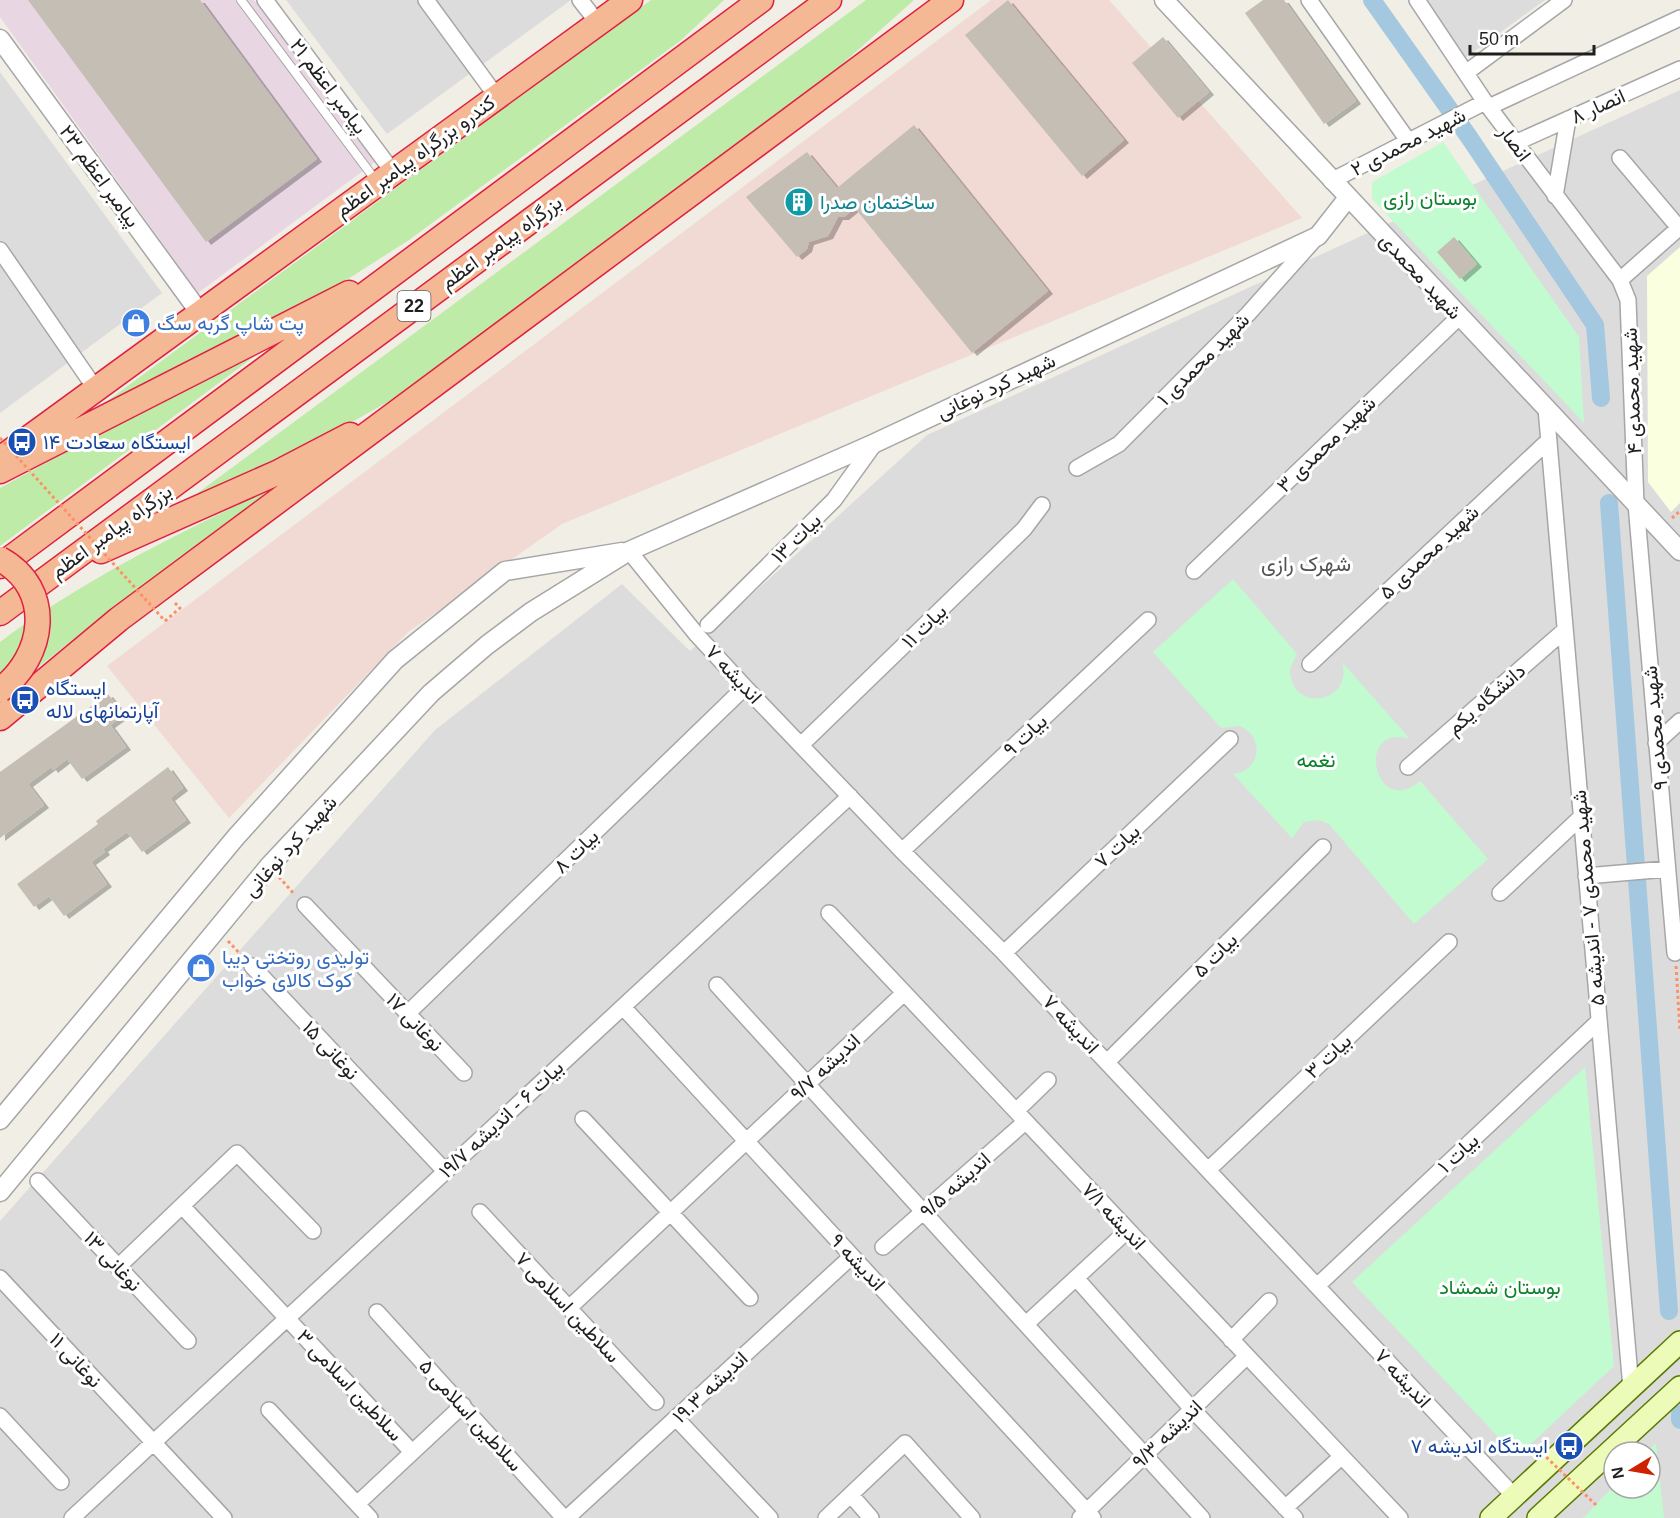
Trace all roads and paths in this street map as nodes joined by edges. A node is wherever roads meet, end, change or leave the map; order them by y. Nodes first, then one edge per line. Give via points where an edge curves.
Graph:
1 (241, 0) edge
2 (265, 0) edge
3 (426, 0) edge
4 (580, 0) edge
5 (630, 0) edge
6 (740, 0) edge
7 (761, 0) edge
8 (830, 0) edge
9 (932, 0) edge
10 (951, 0) edge
11 (1164, 0) edge
12 (1309, 0) edge
13 (1417, 0) edge
14 (1564, 0) edge
15 (1680, 18) edge
16 (598, 23) junction
17 (0, 39) edge
18 (887, 47) junction
19 (687, 56) junction
20 (1680, 69) edge
21 (1467, 72) junction
22 (497, 97) junction
23 (1487, 104) junction
24 (1568, 119) junction
25 (1408, 142) junction
26 (1515, 143) junction
27 (1620, 158) dead end
28 (385, 178) junction
29 (1331, 181) junction
30 (1555, 196) junction
31 (1347, 199) junction
32 (1679, 227) edge
33 (1317, 236) junction
34 (0, 250) edge
35 (410, 262) junction
36 (1620, 280) junction
37 (200, 313) junction
38 (1459, 317) junction
39 (95, 388) junction
40 (416, 400) junction
41 (1546, 408) junction
42 (0, 438) edge
43 (1549, 440) junction
44 (875, 443) junction
45 (0, 459) edge
46 (1077, 468) dead end
47 (0, 471) edge
48 (1636, 504) junction
49 (1042, 505) dead end
50 (629, 551) junction
51 (1680, 551) edge
52 (0, 559) edge
53 (0, 566) edge
54 (58, 570) junction
55 (1194, 571) dead end
56 (170, 608) dead end
57 (0, 613) edge
58 (1149, 620) dead end
59 (708, 625) dead end
60 (1565, 630) junction
61 (1310, 664) dead end
62 (745, 687) junction
63 (0, 690) edge
64 (0, 718) edge
65 (1680, 722) edge
66 (1230, 739) dead end
67 (1656, 743) junction
68 (802, 744) junction
69 (1408, 767) dead end
70 (850, 796) junction
71 (1581, 817) junction
72 (1323, 847) dead end
73 (902, 851) junction
74 (269, 867) junction
75 (1667, 869) junction
76 (1586, 876) junction
77 (1500, 893) dead end
78 (305, 905) joint
79 (829, 913) dead end
80 (217, 929) junction
81 (1449, 942) dead end
82 (1677, 951) edge
83 (1004, 953) junction
84 (252, 966) joint
85 (717, 986) dead end
86 (904, 993) junction
87 (623, 1006) junction
88 (407, 1014) junction
89 (1599, 1021) junction
90 (1680, 1030) edge
91 (1107, 1062) junction
92 (464, 1073) dead end
93 (1048, 1080) dead end
94 (807, 1084) junction
95 (1020, 1117) junction
96 (583, 1119) dead end
97 (0, 1120) edge
98 (747, 1141) junction
99 (1208, 1170) junction
100 (445, 1171) junction
101 (38, 1181) dead end
102 (0, 1192) edge
103 (182, 1206) junction
104 (480, 1212) dead end
105 (925, 1212) junction
106 (670, 1213) junction
107 (313, 1230) dead end
108 (1128, 1230) junction
109 (883, 1247) dead end
110 (852, 1256) junction
111 (118, 1267) junction
112 (0, 1278) edge
113 (1076, 1278) junction
114 (1317, 1286) junction
115 (750, 1298) dead end
116 (1269, 1301) dead end
117 (569, 1308) junction
118 (377, 1312) dead end
119 (287, 1317) junction
120 (1026, 1324) junction
121 (1231, 1340) junction
122 (188, 1341) dead end
123 (1680, 1342) edge
124 (1247, 1356) junction
125 (1680, 1387) edge
126 (1631, 1388) junction
127 (656, 1402) dead end
128 (463, 1405) junction
129 (1192, 1409) junction
130 (269, 1410) dead end
131 (0, 1416) edge
132 (676, 1418) junction
133 (153, 1442) junction
134 (412, 1452) junction
135 (1542, 1454) dead end
136 (1144, 1456) junction
137 (1341, 1456) junction
138 (61, 1482) dead end
139 (851, 1495) junction
140 (1514, 1496) junction
141 (357, 1504) junction
142 (1596, 1505) dead end
143 (1290, 1513) edge
144 (1087, 1516) edge
145 (72, 1518) edge
146 (224, 1518) edge
147 (370, 1518) edge
148 (566, 1518) edge
149 (770, 1518) edge
150 (826, 1518) edge
151 (871, 1518) edge
152 (972, 1518) edge
153 (1202, 1518) edge
154 (1400, 1518) edge
155 (1491, 1518) edge
156 (1538, 1518) edge

1 - 28 lane
2 - 28 street, پیامبر اعظم ۲۱
3 - 22 street
4 - 16 street
5 - 16 highway, کندرو بزرگراه پیامبر اعظم
6 - 19 highway
7 - 19 highway, بزرگراه پیامبر اعظم / 22
8 - 54 highway, بزرگراه پیامبر اعظم / 22
9 - 18 highway
10 - 18 highway
11 - 29 street, شهید محمدی
12 - 25 street
13 - 21 street, انصار
14 - 21 street
15 - 23 street
16 - 22 highway, کندرو بزرگراه پیامبر اعظم
17 - 37 street, پیامبر اعظم ۲۳
18 - 40 highway
19 - 35 highway, بزرگراه پیامبر اعظم / 22
20 - 24 street, انصار ۸
21 - 23 street, انصار
22 - 28 highway, کندرو بزرگراه پیامبر اعظم
23 - 25 street, شهید محمدی ۲
23 - 26 street, انصار
24 - 26 street, انصار ۸
24 - 30 street
25 - 29 street, شهید محمدی ۲
26 - 30 street, انصار
27 - 32 street
28 - 37 highway, کندرو بزرگراه پیامبر اعظم
29 - 31 street, شهید محمدی
30 - 36 street, انصار
31 - 33 street, شهید کرد نوغانی
31 - 38 street, شهید محمدی
32 - 36 street
33 - 44 street, شهید کرد نوغانی
33 - 46 street, شهید محمدی ۱ via 1248,314 1119,444
34 - 39 street
35 - 47 highway
35 - 53 highway, بزرگراه پیامبر اعظم / 22
36 - 48 street, شهید محمدی ۴ via 1630,320
37 - 39 highway, کندرو بزرگراه پیامبر اعظم
38 - 41 street, شهید محمدی
38 - 55 street, شهید محمدی ۳
39 - 45 highway, کندرو بزرگراه پیامبر اعظم
40 - 54 highway via 279,472
40 - 64 highway via 119,619
41 - 43 street, شهید محمدی ۷ - اندیشه ۵
41 - 48 street, شهید محمدی
42 - 56 path, bridge via 165,621 180,608 175,603
43 - 60 street, شهید محمدی ۷ - اندیشه ۵
43 - 61 street, شهید محمدی ۵
44 - 50 street, شهید کرد نوغانی
44 - 59 street, بیات ۱۳ via 834,500
48 - 51 street, شهید محمدی
48 - 67 street, شهید محمدی ۹
49 - 68 street, بیات ۱۱ via 1024,530
50 - 62 street, اندیشه ۷
50 - 74 street, شهید کرد نوغانی via 531,612 431,693
50 - 97 street, شهید کرد نوغانی via 505,571 395,660 236,837
52 - 63 highway, bridge via 25,581 35,602 38,626 34,649 22,669
54 - 57 highway, بزرگراه پیامبر اعظم / 22
58 - 73 street, بیات ۹
60 - 69 street, دانشگاه یکم
60 - 71 street, شهید محمدی ۷ - اندیشه ۵
62 - 68 street, اندیشه ۷
62 - 88 street, بیات ۸
65 - 67 street
66 - 83 street, بیات ۷
67 - 75 street, شهید محمدی ۹
68 - 70 street, اندیشه ۷
70 - 73 street, اندیشه ۷
70 - 87 street, بیات ۶ - اندیشه ۱۹/۷
71 - 76 street, شهید محمدی ۷ - اندیشه ۵
71 - 77 street
72 - 91 street, بیات ۵
73 - 83 street, اندیشه ۷
74 - 78 path
74 - 80 street, شهید کرد نوغانی
75 - 76 street
75 - 82 street, شهید محمدی ۹
76 - 89 street, شهید محمدی ۷ - اندیشه ۵
78 - 88 street, نوغانی ۱۷
79 - 86 street, اندیشه ۷/۱
80 - 84 path
80 - 102 street, شهید کرد نوغانی
81 - 99 street, بیات ۳
82 - 90 path
83 - 91 street, اندیشه ۷
84 - 100 street, نوغانی ۱۵
85 - 94 street
86 - 94 street, اندیشه ۹/۷
86 - 95 street, اندیشه ۷/۱
87 - 98 street, اندیشه ۹
87 - 100 street, بیات ۶ - اندیشه ۱۹/۷
88 - 92 street, نوغانی ۱۷
89 - 114 street, بیات ۱
89 - 126 street, شهید محمدی ۷ - اندیشه ۵
91 - 99 street, اندیشه ۷
93 - 95 street, اندیشه ۹/۵
94 - 98 street, اندیشه ۹/۷
94 - 105 street
95 - 105 street, اندیشه ۹/۵
95 - 108 street, اندیشه ۷/۱
96 - 106 street
98 - 106 street, اندیشه ۹/۷
98 - 110 street, اندیشه ۹
99 - 114 street, اندیشه ۷
100 - 119 street, بیات ۶ - اندیشه ۱۹/۷
101 - 111 street, نوغانی ۱۳
103 - 107 street via 237,1154
103 - 111 street
103 - 119 street, سلاطین اسلامی ۳
104 - 117 street, سلاطین اسلامی ۷
105 - 109 street, اندیشه ۹/۵
105 - 120 street
106 - 115 street
106 - 117 street, اندیشه ۹/۷
108 - 113 street
108 - 121 street, اندیشه ۷/۱
110 - 132 street, اندیشه ۱۹.۳
110 - 144 street, اندیشه ۹
111 - 122 street, نوغانی ۱۳
112 - 133 street, نوغانی ۱۱
113 - 120 street
113 - 129 street
114 - 140 street, اندیشه ۷
116 - 121 street
117 - 127 street, سلاطین اسلامی ۷
118 - 128 street, سلاطین اسلامی ۵
119 - 133 street, بیات ۶ - اندیشه ۱۹/۷
119 - 134 street, سلاطین اسلامی ۳
120 - 136 street
121 - 124 street, اندیشه ۷/۱
123 - 126 main road
124 - 129 street, اندیشه ۹/۳
124 - 137 street, اندیشه ۷/۱
125 - 156 main road
126 - 140 main road
128 - 134 street
128 - 148 street, سلاطین اسلامی ۵
129 - 136 street, اندیشه ۹/۳
129 - 143 street
130 - 141 street
131 - 138 street
132 - 148 street, اندیشه ۱۹.۳
132 - 149 street
133 - 145 street, بیات ۶ - اندیشه ۱۹/۷
133 - 146 street, نوغانی ۱۱
134 - 141 street
135 - 142 path, bridge
136 - 144 street, اندیشه ۹/۳
136 - 153 street
137 - 143 street
137 - 154 street, اندیشه ۷/۱
139 - 150 street
139 - 151 street
139 - 152 street via 905,1443
140 - 155 main road
141 - 147 street

